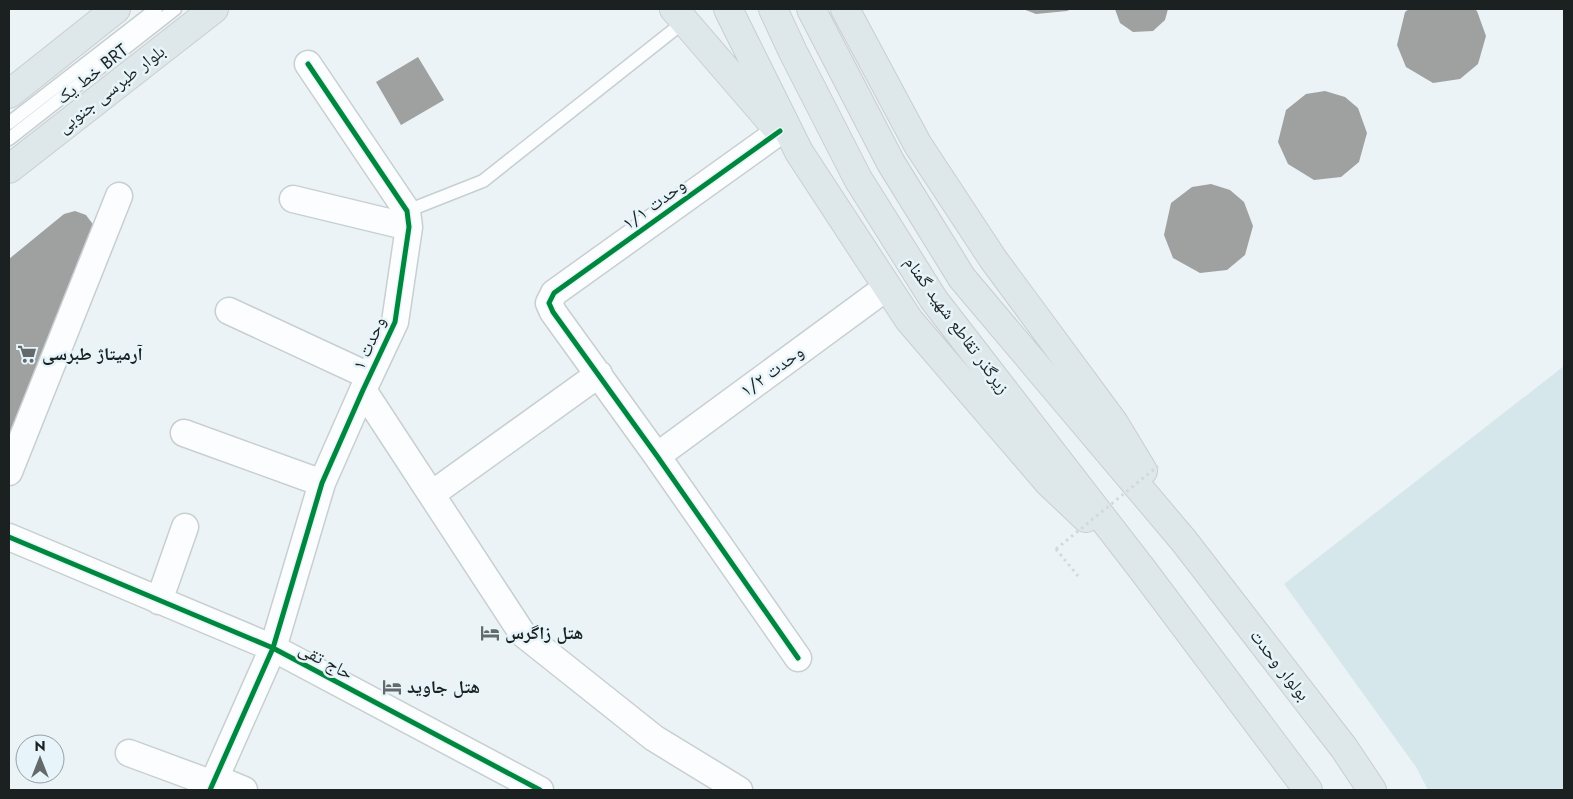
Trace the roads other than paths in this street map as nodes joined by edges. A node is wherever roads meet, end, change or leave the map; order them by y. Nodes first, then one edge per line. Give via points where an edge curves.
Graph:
1 (116, 9) edge
2 (156, 9) edge
3 (175, 9) edge
4 (214, 9) edge
5 (728, 9) edge
6 (772, 9) edge
7 (811, 9) edge
8 (845, 9) edge
9 (679, 15) edge
10 (308, 64) dead end
11 (9, 94) edge
12 (9, 123) edge
13 (780, 131) junction
14 (9, 139) edge
15 (799, 152) junction
16 (9, 169) edge
17 (119, 196) dead end
18 (293, 199) dead end
19 (408, 219) junction
20 (887, 287) junction
21 (229, 310) dead end
22 (599, 374) junction
23 (366, 383) junction
24 (184, 433) dead end
25 (656, 456) junction
26 (9, 472) edge
27 (322, 483) junction
28 (432, 494) junction
29 (185, 527) dead end
30 (9, 537) edge
31 (1184, 541) junction
32 (1142, 569) junction
33 (159, 601) junction
34 (273, 648) junction
35 (798, 658) dead end
36 (129, 753) dead end
37 (213, 784) edge
38 (244, 790) edge
39 (540, 790) edge
40 (739, 790) edge
41 (1308, 790) edge
42 (1372, 790) edge

1 - 11 main road
2 - 12 lane, خط یک BRT
3 - 14 lane, خط یک BRT
4 - 16 main road, بلوار طبرسی جنوبی
5 - 15 main road
6 - 32 main road, زیرگذر تقاطع شهید گمنام via 858,179 934,300
7 - 31 main road, زیرگذر تقاطع شهید گمنام via 891,163 962,278
8 - 31 main road via 918,146 993,258 1114,423
9 - 13 main road
9 - 19 lane via 483,181
10 - 19 street
13 - 15 main road
13 - 22 street, وحدت ۱/۱ via 554,292 549,302 553,312
15 - 20 main road
17 - 26 street
18 - 19 street
19 - 23 street, وحدت ۱ via 395,322
20 - 25 street, وحدت ۱/۲
20 - 32 main road via 908,320 1048,482
21 - 23 street
22 - 25 street
22 - 28 street
23 - 27 street, وحدت ۱
23 - 28 street
24 - 27 street
25 - 35 street
27 - 34 street, وحدت ۱
28 - 40 street via 522,632 654,738
29 - 33 street
30 - 33 street, حاج تقی
31 - 42 main road, بولوار وحدت via 1344,748
32 - 41 main road
33 - 34 street, حاج تقی
34 - 37 street, وحدت ۱
34 - 39 street, حاج تقی
36 - 37 street
37 - 38 street

